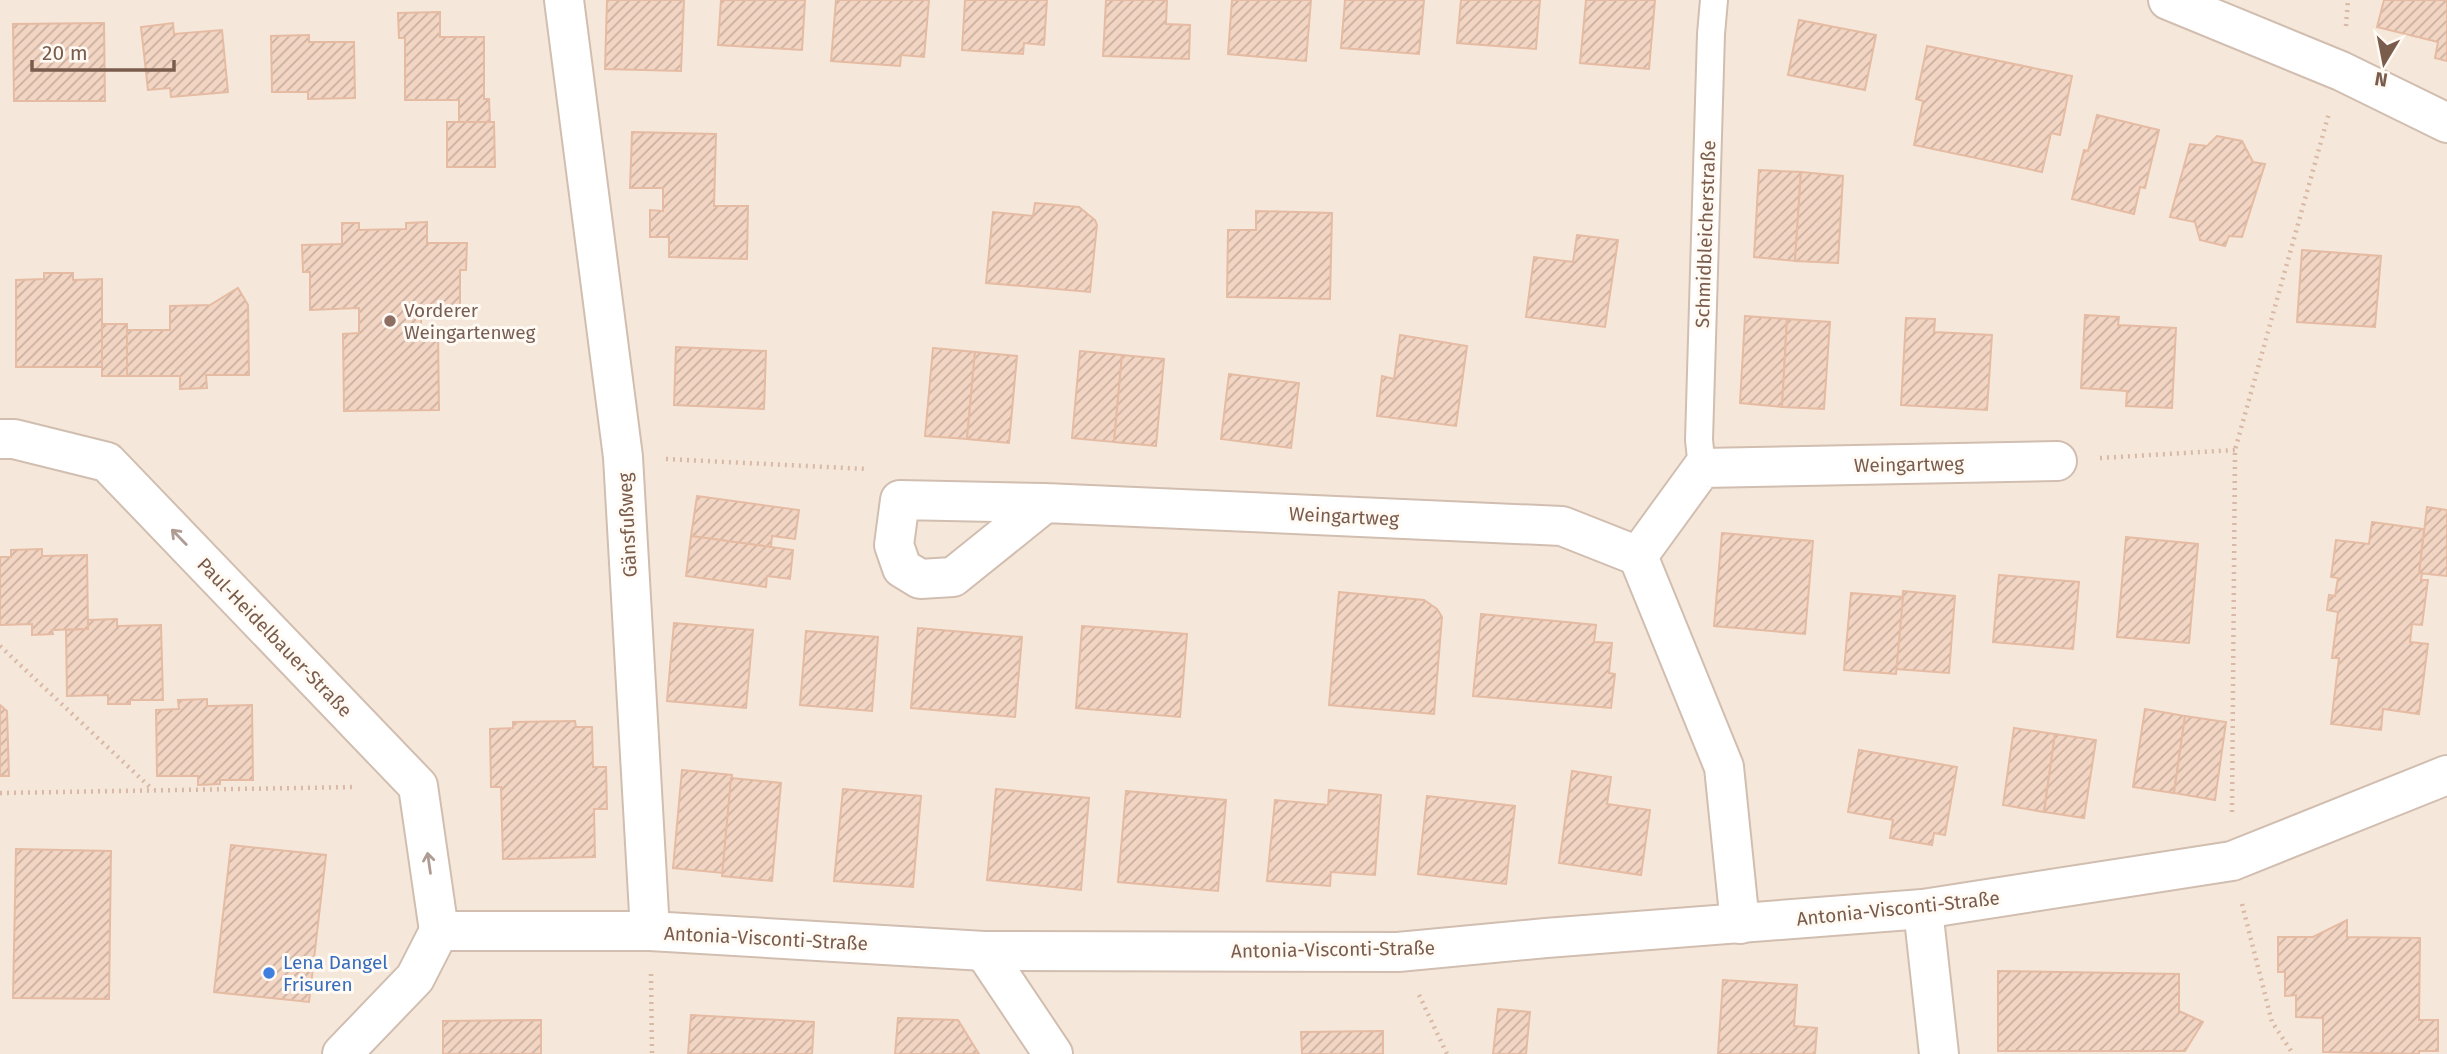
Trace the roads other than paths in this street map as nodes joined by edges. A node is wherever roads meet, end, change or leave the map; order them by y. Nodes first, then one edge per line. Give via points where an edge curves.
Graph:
1 (564, 0) edge
2 (1714, 0) edge
3 (2168, 0) edge
4 (2447, 123) edge
5 (0, 439) edge
6 (2057, 461) road end
7 (1702, 468) junction
8 (1045, 503) junction
9 (1638, 556) junction
10 (2447, 775) edge
11 (1923, 909) junction
12 (1740, 924) junction
13 (439, 930) junction
14 (650, 931) junction
15 (984, 951) junction
16 (342, 1054) edge
17 (1053, 1054) edge
18 (1939, 1054) edge

1 - 14 street, Gänsfußweg via 623,457
2 - 7 lane, Schmidbleicherstraße
3 - 4 street via 2341,71
13 -> 5 street, Paul-Heidelbauer-Straße via 418,786 107,462
6 - 7 street, Weingartweg
7 - 9 street
8 - 8 street, Weingartweg via 953,577 920,579 902,568 894,545 900,500
8 - 9 street, Weingartweg via 1562,526
9 - 12 street via 1724,768
10 - 11 street, Antonia-Visconti-Straße via 2232,861
11 - 12 street, Antonia-Visconti-Straße
11 - 18 street
12 - 15 street, Antonia-Visconti-Straße via 1398,952
13 - 14 street, Antonia-Visconti-Straße
13 - 16 street via 415,978
14 - 15 street, Antonia-Visconti-Straße
15 - 17 street

